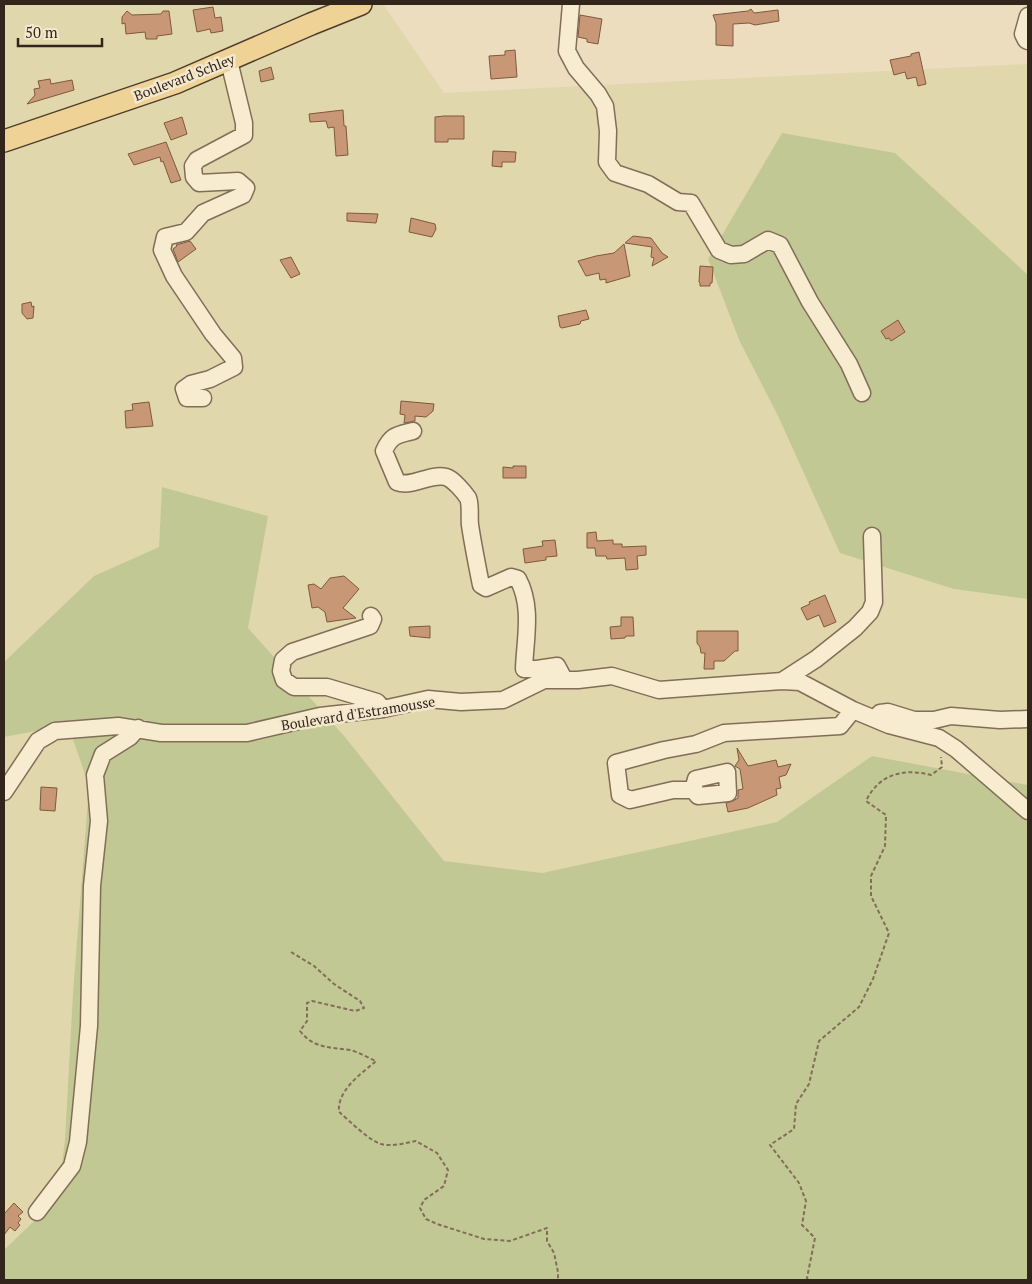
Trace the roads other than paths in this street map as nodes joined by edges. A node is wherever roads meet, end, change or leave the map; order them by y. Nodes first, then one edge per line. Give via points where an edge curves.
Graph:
1 (361, 4) edge
2 (570, 4) edge
3 (1028, 16) edge
4 (1028, 41) edge
5 (229, 61) junction
6 (4, 141) edge
7 (862, 393) dead end
8 (203, 398) dead end
9 (413, 431) dead end
10 (872, 536) dead end
11 (371, 616) dead end
12 (564, 679) junction
13 (782, 681) junction
14 (383, 709) junction
15 (853, 710) junction
16 (875, 719) junction
17 (1028, 719) edge
18 (138, 728) junction
19 (693, 790) dead end
20 (4, 792) edge
21 (1028, 811) edge
22 (37, 1212) dead end

1 - 5 main road, Boulevard Schley
2 - 7 street via 567,51 605,106 607,162 615,173 648,184 678,202 690,203 718,250 731,255 744,254 768,240 780,245 810,302 849,364
3 - 4 street via 1023,34
5 - 6 main road, Boulevard Schley via 175,84
5 - 8 street via 244,123 244,136 197,160 193,166 194,177 199,183 238,180 246,188 243,195 203,213 186,232 165,237 162,250 196,310 233,358 234,367 184,389 188,398
9 - 12 street via 389,440 384,451 397,482 412,483 431,477 446,477 469,500 481,585 486,588 511,577 518,579 524,590 528,625 524,669 557,666
10 - 13 street via 874,602 870,612 816,659
11 - 14 street via 370,626 292,652 283,660 281,671 284,680 294,687 326,687 377,702
12 - 13 street, Boulevard d'Estramousse via 612,676 659,690
12 - 14 street, Boulevard d'Estramousse via 544,680 503,700 461,702 428,699
13 - 15 street, Boulevard d'Estramousse via 800,682
14 - 18 street, Boulevard d'Estramousse via 320,716 247,733 161,733
15 - 16 street, Boulevard d'Estramousse
15 - 19 street via 840,726 724,733 696,744 616,763 620,795 630,800 673,790
16 - 17 street via 880,713 888,712 914,720 951,716
16 - 21 street, Boulevard d'Estramousse via 939,738
18 - 20 street, Boulevard d'Estramousse via 118,726 55,731 38,741
18 - 22 street via 103,754 95,775 99,821 92,886 88,1034 78,1142 72,1166

